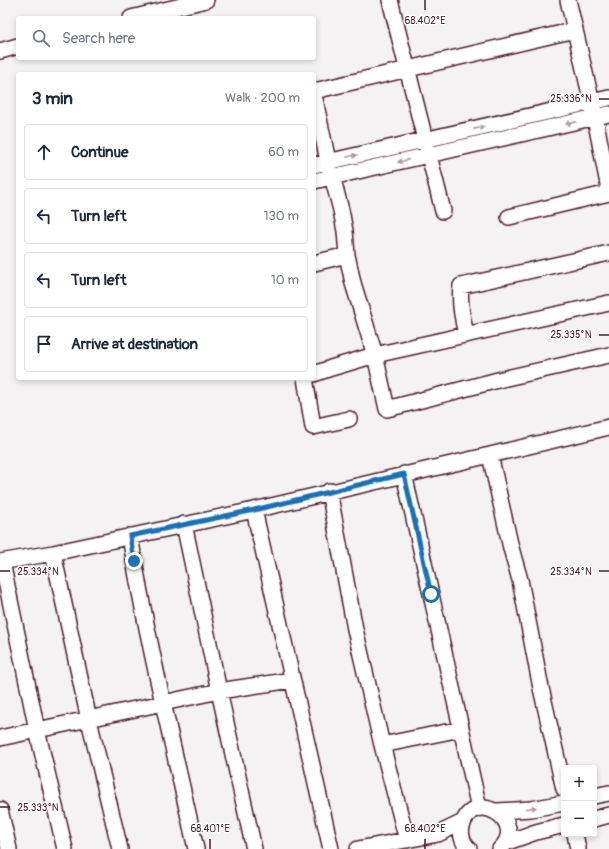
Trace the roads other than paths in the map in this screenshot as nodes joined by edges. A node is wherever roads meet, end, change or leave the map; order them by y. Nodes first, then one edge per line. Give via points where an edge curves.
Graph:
1 (206, 0) edge
2 (390, 0) edge
3 (568, 0) edge
4 (139, 16) edge
5 (575, 30) junction
6 (16, 47) edge
7 (0, 51) edge
8 (408, 68) junction
9 (316, 91) edge
10 (609, 98) edge
11 (592, 102) junction
12 (316, 114) edge
13 (602, 116) edge
14 (424, 140) junction
15 (428, 155) junction
16 (321, 163) edge
17 (332, 177) junction
18 (316, 181) edge
19 (609, 189) edge
20 (609, 193) edge
21 (442, 211) dead end
22 (509, 217) dead end
23 (609, 253) edge
24 (347, 255) junction
25 (316, 263) edge
26 (609, 303) edge
27 (466, 334) junction
28 (375, 355) junction
29 (609, 355) edge
30 (316, 373) edge
31 (305, 380) edge
32 (349, 419) dead end
33 (609, 427) edge
34 (490, 455) junction
35 (404, 474) junction
36 (329, 491) junction
37 (254, 510) junction
38 (184, 524) junction
39 (130, 536) junction
40 (53, 553) junction
41 (1, 562) edge
42 (292, 680) junction
43 (219, 691) junction
44 (163, 702) junction
45 (89, 720) junction
46 (461, 729) junction
47 (37, 730) junction
48 (0, 738) edge
49 (382, 745) junction
50 (561, 774) edge
51 (609, 793) edge
52 (597, 795) edge
53 (561, 804) edge
54 (479, 808) junction
55 (0, 810) edge
56 (497, 811) junction
57 (609, 815) edge
58 (597, 818) edge
59 (463, 822) junction
60 (561, 826) edge
61 (576, 837) edge
62 (407, 840) junction
63 (502, 846) edge
64 (9, 849) edge
65 (65, 849) edge
66 (120, 849) edge
67 (196, 849) edge
68 (254, 849) edge
69 (331, 849) edge
70 (358, 849) edge
71 (470, 849) edge
72 (578, 849) edge

1 - 4 street
2 - 8 street
3 - 5 street
5 - 8 street
5 - 11 street
6 - 7 street
8 - 9 street
8 - 14 street
10 - 11 street
11 - 13 street
14 -> 11 street
12 - 16 street
13 -> 15 street
13 - 19 street
14 - 15 street
16 -> 14 street
15 -> 17 street
15 - 21 street
16 - 17 street
17 - 18 street
17 - 24 street via 345,232
20 - 22 street
23 - 27 street via 461,286 461,312
24 - 25 street
24 - 28 street
26 - 27 street
27 - 28 street
28 - 29 street via 387,409
28 - 30 street
31 - 32 street via 313,427
33 - 34 street
34 - 35 street
34 - 50 street via 520,580
35 - 36 street
35 - 46 street
36 - 37 street
36 - 49 street via 354,629
37 - 38 street
37 - 42 street
38 - 39 street
38 - 43 street
39 - 40 street
39 - 44 street
40 - 41 street
40 - 45 street
41 - 47 street
42 - 43 street
42 - 69 street
43 - 44 street
43 - 68 street
44 - 45 street
44 - 67 street
45 - 47 street
45 - 66 street
46 - 49 street
46 - 54 street
47 - 48 street
47 - 65 street
49 - 62 street
51 - 52 street
56 -> 53 street
54 - 56 street
54 - 59 street via 470,813
55 - 64 street
56 - 63 street via 504,817 507,826 508,834
57 - 58 street
59 - 62 street via 438,834
59 - 71 street via 462,840
60 - 63 street via 536,832
61 - 72 street
62 - 70 street

